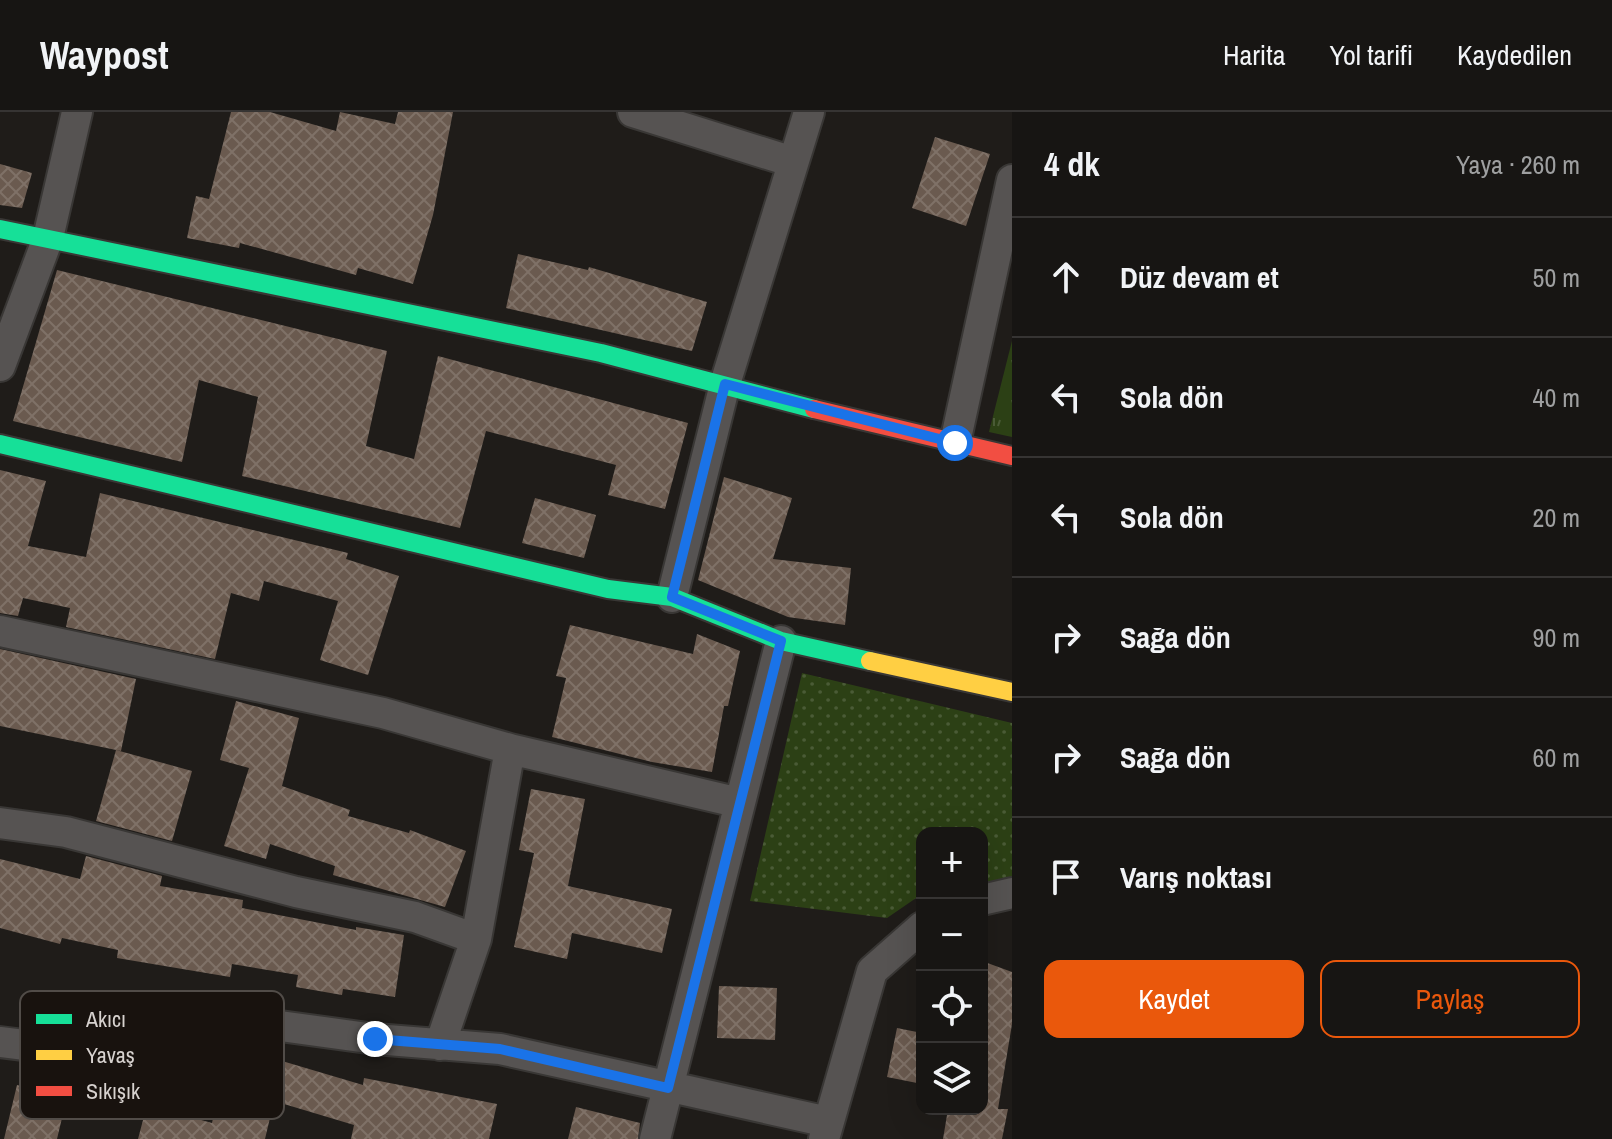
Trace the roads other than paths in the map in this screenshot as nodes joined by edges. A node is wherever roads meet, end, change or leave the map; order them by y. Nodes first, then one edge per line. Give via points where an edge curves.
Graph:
1 (77, 112) edge
2 (633, 112) edge
3 (809, 112) edge
4 (793, 162) junction
5 (1012, 180) edge
6 (0, 229) edge
7 (48, 238) junction
8 (0, 366) edge
9 (725, 384) junction
10 (955, 443) junction
11 (0, 444) edge
12 (1012, 456) edge
13 (672, 597) junction
14 (0, 631) edge
15 (781, 641) junction
16 (1012, 692) edge
17 (510, 749) junction
18 (740, 803) junction
19 (0, 823) edge
20 (1012, 893) edge
21 (986, 899) edge
22 (916, 932) edge
23 (476, 939) junction
24 (284, 1026) edge
25 (0, 1042) edge
26 (20, 1044) edge
27 (440, 1045) junction
28 (668, 1088) junction
29 (826, 1131) edge
30 (655, 1139) edge

1 - 7 street
2 - 4 street
3 - 4 street
4 - 9 street
5 - 10 street
6 - 7 street
7 - 8 street
7 - 9 street via 601,353
9 - 10 street
9 - 13 street
10 - 12 street
11 - 13 street via 608,589
13 - 15 street
14 - 17 street via 383,713
15 - 16 street
15 - 18 street
17 - 18 street
17 - 23 street
18 - 28 street
19 - 23 street via 66,832 415,917
20 - 21 street
22 - 29 street via 872,971
23 - 27 street
24 - 27 street
25 - 26 street
27 - 28 street via 500,1049
28 - 29 street
28 - 30 street

